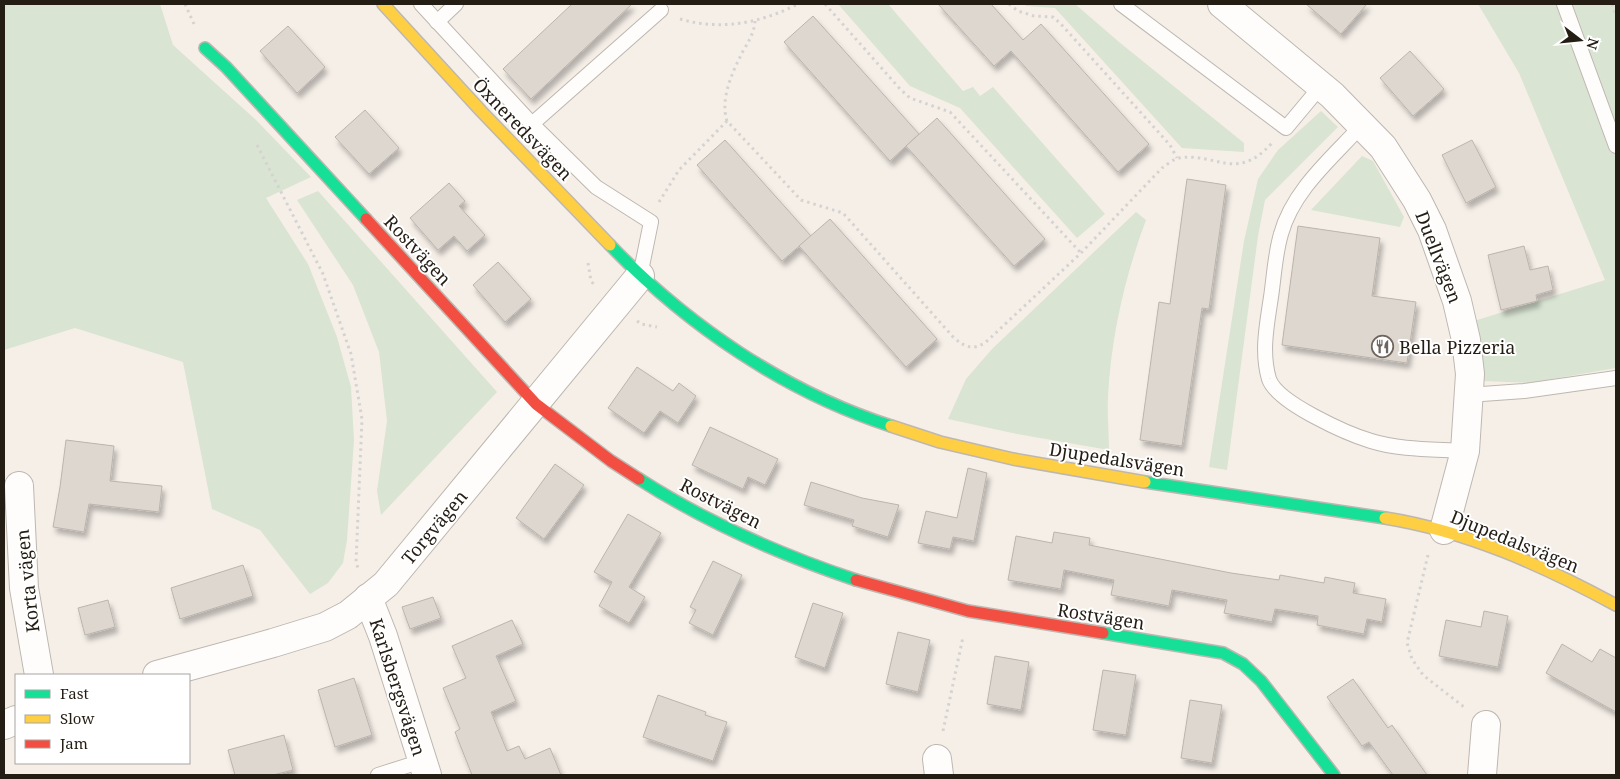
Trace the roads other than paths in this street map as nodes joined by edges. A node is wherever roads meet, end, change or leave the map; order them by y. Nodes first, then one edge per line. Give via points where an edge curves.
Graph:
1 (383, 4) edge
2 (421, 4) edge
3 (456, 4) edge
4 (1121, 4) edge
5 (1222, 4) edge
6 (1564, 4) edge
7 (661, 10) road end
8 (437, 22) junction
9 (205, 48) road end
10 (1321, 86) junction
11 (532, 124) junction
12 (1361, 126) junction
13 (1616, 146) edge
14 (640, 276) junction
15 (1616, 378) edge
16 (1468, 396) junction
17 (536, 404) junction
18 (1465, 451) junction
19 (19, 486) dead end
20 (1437, 540) junction
21 (368, 598) junction
22 (1616, 605) edge
23 (39, 674) edge
24 (161, 674) edge
25 (1486, 725) road end
26 (425, 768) edge
27 (378, 775) edge
28 (1334, 775) edge
29 (1482, 775) edge

1 - 14 street, Öxneredsvägen
2 - 8 lane
3 - 8 lane
4 - 10 lane via 1286,128
5 - 10 street, Duellvägen
6 - 13 lane
7 - 11 lane
8 - 11 lane
9 - 17 street, Rostvägen via 226,66
10 - 12 street, Duellvägen
11 - 14 lane via 596,187 651,222
12 - 16 street, Duellvägen via 1383,147 1432,230 1457,300 1466,340 1470,374
12 - 18 lane via 1305,187 1292,206 1280,234 1264,346 1270,381 1291,403 1372,441 1403,447
14 - 17 street, Torgvägen
14 - 20 street, Djupedalsvägen via 728,346 775,374 872,420 940,442 1013,459 1418,523
15 - 16 lane
16 - 18 street, Duellvägen
17 - 21 street, Torgvägen via 386,584
17 - 28 street, Rostvägen via 611,461 656,490 715,522 826,570 968,611 1223,653 1243,664 1261,681
18 - 20 street, Duellvägen
19 - 23 street, Korta vägen via 24,588
20 - 22 street, Djupedalsvägen via 1498,550 1567,578
21 - 24 street, Torgvägen via 348,615 325,627
21 - 26 street, Karlsbergsvägen
25 - 29 street
26 - 27 lane

